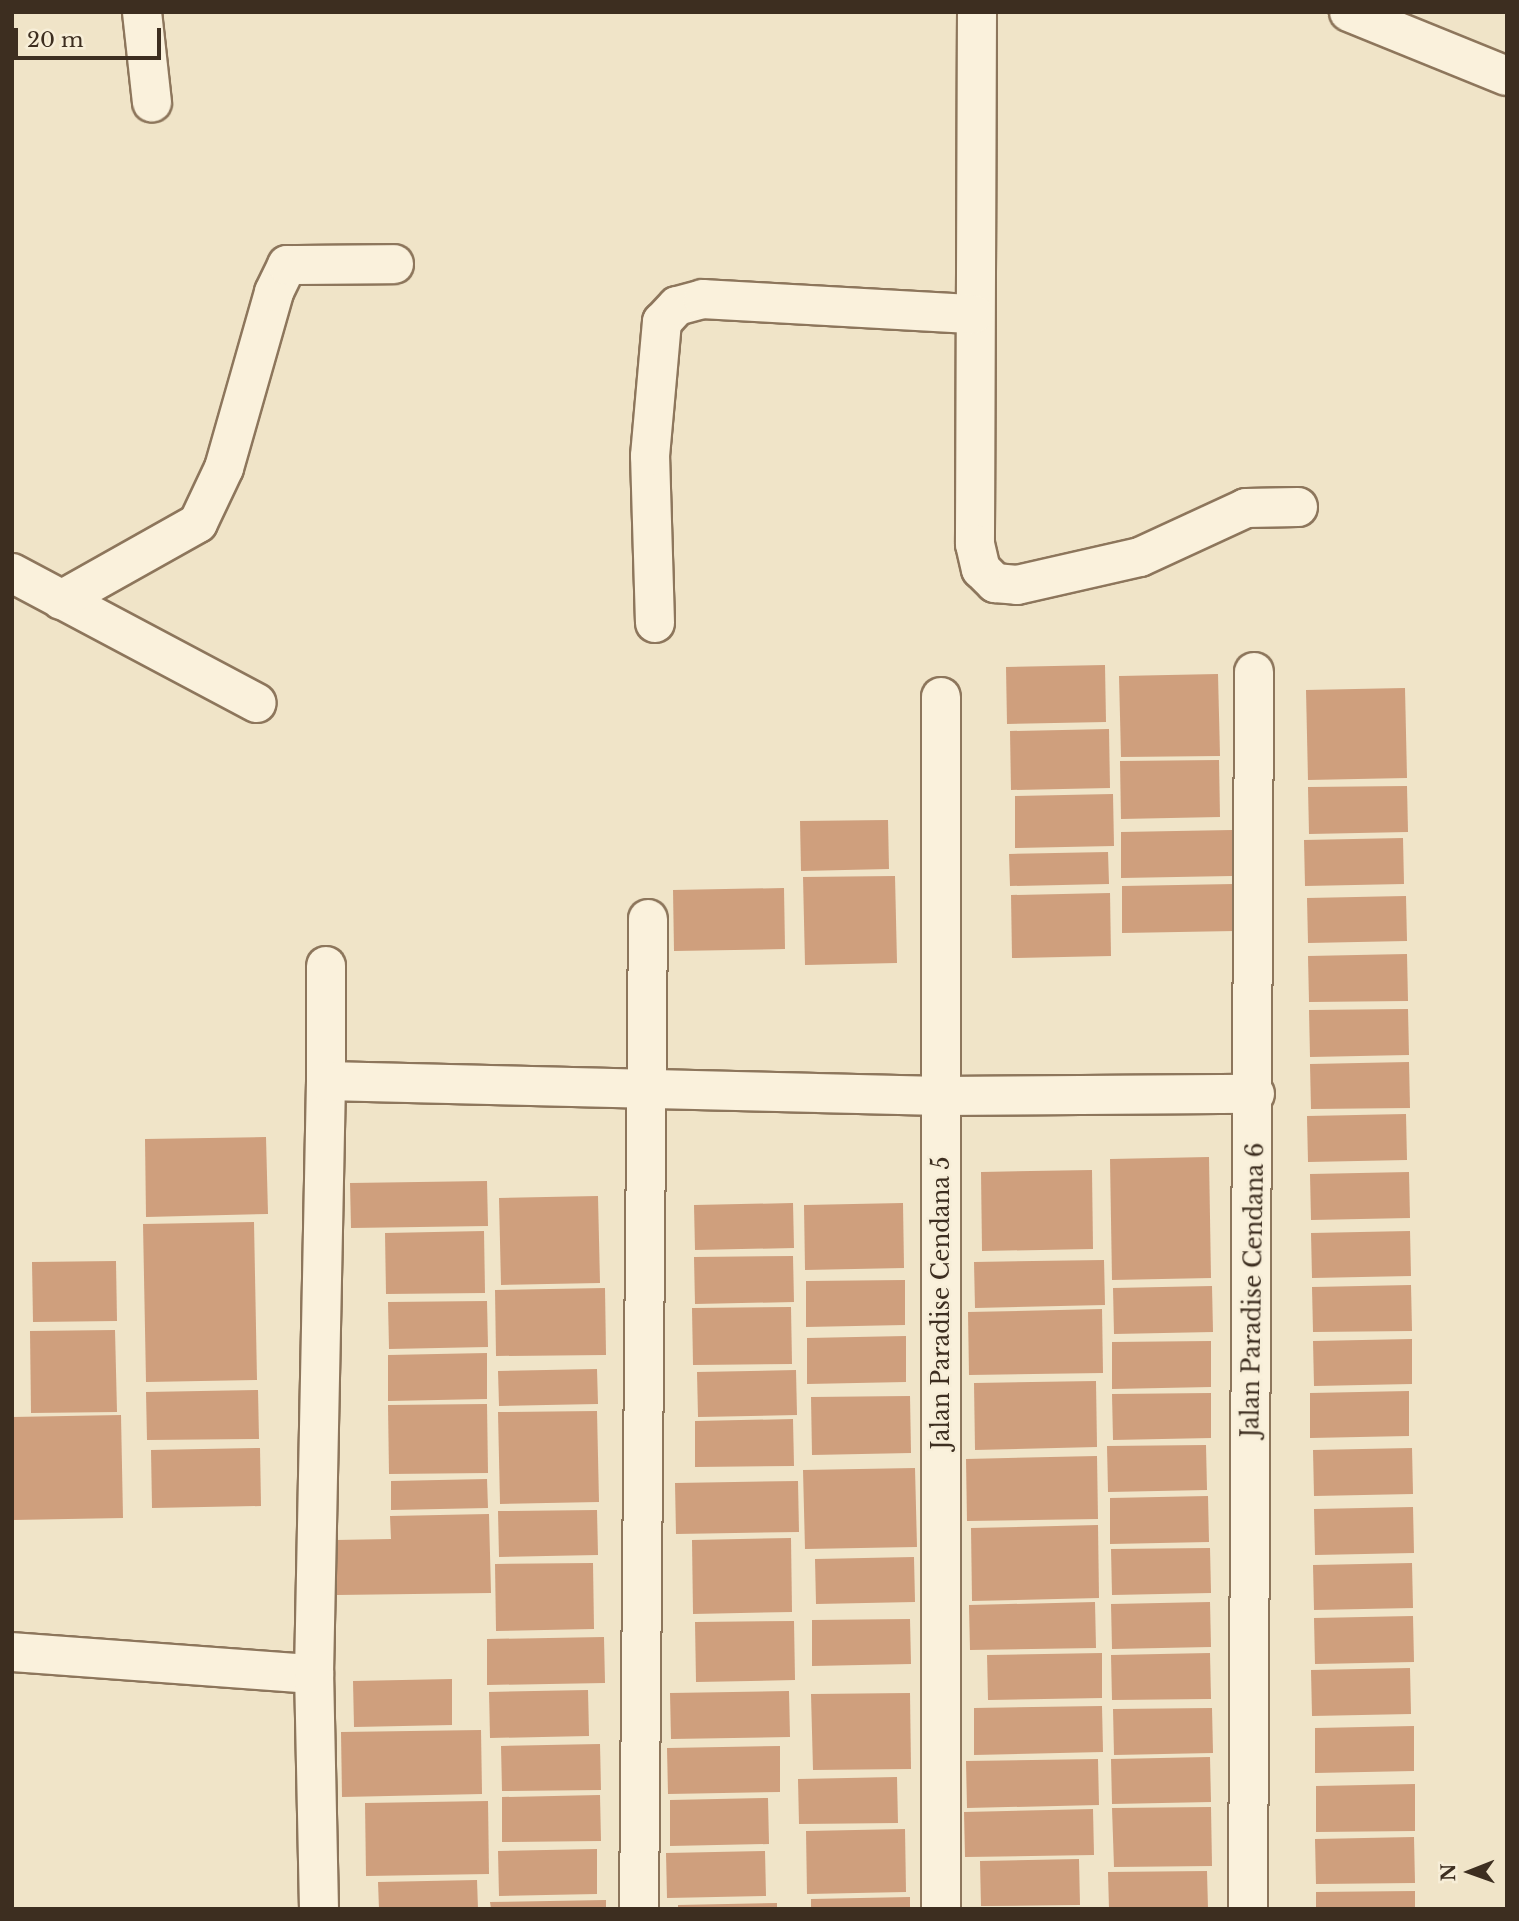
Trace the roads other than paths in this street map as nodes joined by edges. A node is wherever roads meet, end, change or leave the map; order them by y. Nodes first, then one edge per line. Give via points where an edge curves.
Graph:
1 (142, 12) edge
2 (977, 12) edge
3 (1349, 12) edge
4 (1507, 76) edge
5 (152, 102) dead end
6 (394, 264) dead end
7 (975, 314) junction
8 (1298, 507) dead end
9 (12, 573) edge
10 (61, 600) junction
11 (655, 623) dead end
12 (1254, 672) dead end
13 (942, 697) dead end
14 (257, 703) dead end
15 (648, 919) dead end
16 (326, 966) dead end
17 (326, 1081) junction
18 (646, 1086) junction
19 (1255, 1094) junction
20 (941, 1096) junction
21 (12, 1652) edge
22 (314, 1674) junction
23 (319, 1909) edge
24 (639, 1909) edge
25 (941, 1909) edge
26 (1248, 1909) edge

1 - 5 street
2 - 7 street via 980,141
3 - 4 street
6 - 10 street via 288,265 274,292 225,468 198,523
7 - 8 street via 975,544 981,569 995,583 1017,585 1140,556 1245,508
7 - 11 street via 702,299 677,306 662,322 650,456
9 - 10 street
10 - 14 street
12 - 19 street, Jalan Paradise Cendana 6
13 - 20 street, Jalan Paradise Cendana 5
15 - 18 street
16 - 17 street
17 - 18 street
17 - 22 street
18 - 20 street
18 - 24 street
19 - 20 street
19 - 26 street, Jalan Paradise Cendana 6
20 - 25 street, Jalan Paradise Cendana 5
21 - 22 street
22 - 23 street

